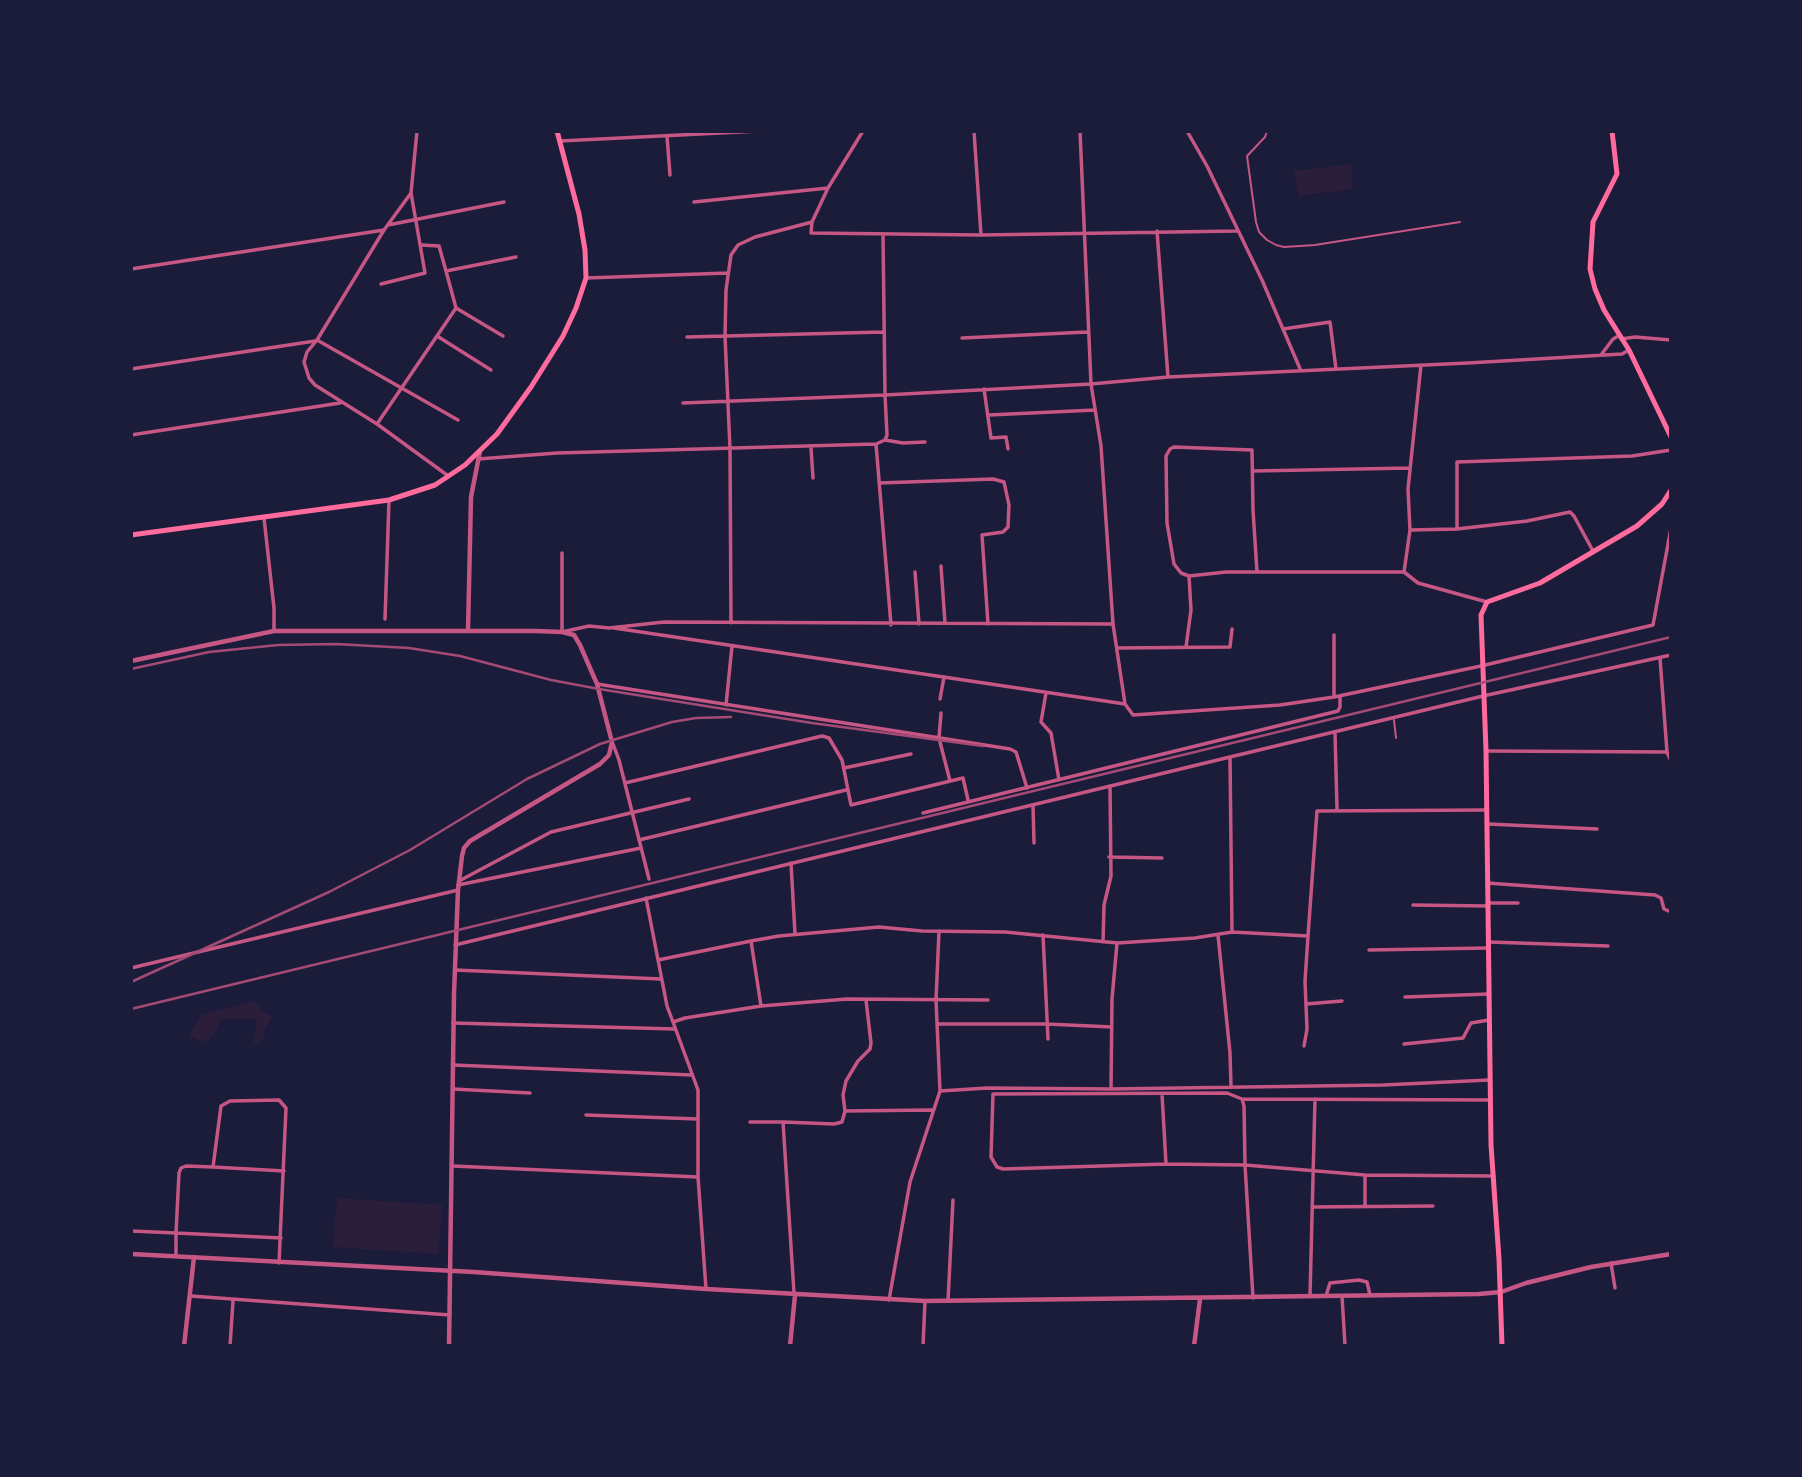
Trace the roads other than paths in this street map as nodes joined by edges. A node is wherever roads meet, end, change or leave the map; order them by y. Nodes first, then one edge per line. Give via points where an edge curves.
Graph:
1 (417, 131) edge
2 (557, 131) edge
3 (760, 131) edge
4 (863, 131) edge
5 (974, 131) edge
6 (1080, 131) edge
7 (1187, 131) edge
8 (1266, 131) edge
9 (1612, 131) edge
10 (667, 136) junction
11 (560, 141) junction
12 (670, 175) dead end
13 (828, 188) junction
14 (411, 193) junction
15 (504, 202) dead end
16 (694, 202) dead end
17 (417, 221) junction
18 (812, 222) junction
19 (1460, 222) dead end
20 (388, 225) junction
21 (384, 230) junction
22 (1157, 231) junction
23 (1237, 231) junction
24 (1083, 232) junction
25 (981, 235) junction
26 (883, 236) junction
27 (422, 245) junction
28 (516, 257) dead end
29 (131, 269) edge
30 (446, 271) junction
31 (728, 273) junction
32 (586, 278) junction
33 (380, 284) dead end
34 (456, 308) junction
35 (1283, 329) junction
36 (883, 332) junction
37 (1087, 332) junction
38 (436, 336) junction
39 (503, 336) dead end
40 (725, 336) junction
41 (687, 337) dead end
42 (1620, 337) junction
43 (962, 338) dead end
44 (1671, 340) edge
45 (316, 341) junction
46 (1629, 350) junction
47 (1601, 355) junction
48 (1421, 365) junction
49 (131, 369) edge
50 (1336, 369) junction
51 (491, 370) dead end
52 (1301, 371) junction
53 (1168, 377) junction
54 (1091, 384) junction
55 (401, 388) junction
56 (984, 388) junction
57 (885, 395) junction
58 (729, 401) junction
59 (340, 403) junction
60 (683, 403) dead end
61 (1096, 410) junction
62 (989, 415) junction
63 (458, 420) dead end
64 (377, 424) junction
65 (131, 435) edge
66 (1671, 437) edge
67 (884, 440) junction
68 (925, 442) dead end
69 (876, 444) junction
70 (811, 448) junction
71 (730, 449) junction
72 (1008, 449) dead end
73 (1671, 450) edge
74 (480, 451) junction
75 (478, 459) junction
76 (1410, 468) junction
77 (1253, 471) junction
78 (449, 477) junction
79 (813, 478) dead end
80 (878, 483) junction
81 (1670, 494) edge
82 (389, 500) junction
83 (264, 518) junction
84 (1457, 529) junction
85 (1410, 530) junction
86 (1670, 530) edge
87 (131, 535) edge
88 (562, 553) dead end
89 (1594, 553) junction
90 (941, 566) dead end
91 (915, 572) dead end
92 (1257, 572) junction
93 (1404, 572) junction
94 (1189, 576) junction
95 (1487, 602) junction
96 (385, 619) dead end
97 (731, 623) junction
98 (919, 624) junction
99 (945, 624) junction
100 (988, 624) junction
101 (1113, 624) junction
102 (891, 625) junction
103 (608, 628) junction
104 (1232, 629) dead end
105 (274, 631) junction
106 (468, 631) junction
107 (562, 632) junction
108 (1334, 635) dead end
109 (732, 646) junction
110 (1186, 647) junction
111 (1117, 648) junction
112 (1671, 655) edge
113 (1660, 658) junction
114 (131, 661) edge
115 (1481, 666) junction
116 (944, 677) junction
117 (597, 684) junction
118 (1046, 693) junction
119 (1340, 696) junction
120 (1483, 696) junction
121 (1334, 697) junction
122 (940, 699) dead end
123 (1125, 704) junction
124 (726, 705) junction
125 (942, 713) dead end
126 (1394, 719) junction
127 (1664, 720) junction
128 (1671, 720) edge
129 (1335, 733) junction
130 (939, 738) junction
131 (1396, 738) dead end
132 (612, 742) junction
133 (1486, 751) junction
134 (1667, 752) junction
135 (911, 754) dead end
136 (1230, 757) junction
137 (1671, 761) edge
138 (844, 768) junction
139 (950, 780) junction
140 (1059, 780) junction
141 (625, 783) junction
142 (1110, 786) junction
143 (1027, 788) junction
144 (846, 790) junction
145 (689, 799) dead end
146 (968, 800) junction
147 (1033, 804) junction
148 (1337, 809) junction
149 (1486, 810) junction
150 (632, 812) junction
151 (923, 813) dead end
152 (1486, 824) junction
153 (1597, 829) dead end
154 (639, 840) junction
155 (1034, 843) dead end
156 (641, 848) junction
157 (1109, 857) junction
158 (1162, 858) dead end
159 (792, 863) junction
160 (649, 879) dead end
161 (1488, 883) junction
162 (458, 886) junction
163 (646, 898) junction
164 (1488, 904) junction
165 (1518, 904) dead end
166 (1413, 905) dead end
167 (1671, 912) edge
168 (939, 931) junction
169 (1232, 932) junction
170 (795, 935) junction
171 (1043, 935) junction
172 (1218, 935) junction
173 (1308, 936) junction
174 (751, 941) junction
175 (1103, 942) junction
176 (1117, 943) junction
177 (456, 945) junction
178 (1489, 945) junction
179 (1608, 946) dead end
180 (1369, 950) dead end
181 (658, 960) junction
182 (131, 968) edge
183 (455, 970) junction
184 (661, 979) junction
185 (1489, 994) junction
186 (1405, 997) dead end
187 (866, 1000) junction
188 (936, 1000) junction
189 (988, 1000) dead end
190 (1342, 1001) dead end
191 (1306, 1004) junction
192 (761, 1006) junction
193 (1489, 1020) junction
194 (673, 1022) junction
195 (453, 1023) junction
196 (937, 1024) junction
197 (1047, 1024) junction
198 (1112, 1027) junction
199 (676, 1030) junction
200 (1048, 1039) dead end
201 (1404, 1044) dead end
202 (1304, 1046) dead end
203 (453, 1065) junction
204 (693, 1075) junction
205 (1489, 1080) junction
206 (1231, 1086) junction
207 (453, 1089) junction
208 (1111, 1089) junction
209 (940, 1091) junction
210 (530, 1093) dead end
211 (1162, 1094) junction
212 (1242, 1099) junction
213 (1315, 1099) junction
214 (1491, 1100) junction
215 (932, 1110) junction
216 (845, 1111) junction
217 (586, 1115) dead end
218 (698, 1119) junction
219 (751, 1122) dead end
220 (783, 1122) junction
221 (1166, 1164) junction
222 (1245, 1165) junction
223 (453, 1166) junction
224 (213, 1167) junction
225 (284, 1171) junction
226 (1313, 1172) junction
227 (1365, 1175) junction
228 (1494, 1176) junction
229 (698, 1177) junction
230 (953, 1200) dead end
231 (1433, 1206) dead end
232 (1312, 1207) junction
233 (1364, 1207) junction
234 (131, 1231) edge
235 (176, 1233) junction
236 (281, 1238) junction
237 (131, 1254) edge
238 (1671, 1254) edge
239 (176, 1256) junction
240 (194, 1257) junction
241 (279, 1263) junction
242 (1611, 1263) junction
243 (452, 1271) junction
244 (1615, 1288) dead end
245 (706, 1289) junction
246 (1501, 1292) junction
247 (794, 1294) junction
248 (191, 1296) junction
249 (1310, 1296) junction
250 (1326, 1296) junction
251 (1342, 1296) junction
252 (1370, 1296) junction
253 (1253, 1298) junction
254 (1200, 1299) junction
255 (889, 1300) junction
256 (233, 1301) junction
257 (925, 1301) junction
258 (948, 1301) junction
259 (450, 1315) junction
260 (184, 1346) edge
261 (230, 1346) edge
262 (449, 1346) edge
263 (790, 1346) edge
264 (923, 1346) edge
265 (1194, 1346) edge
266 (1346, 1346) edge
267 (1502, 1346) edge

1 - 14 street
2 - 11 main road
3 - 10 street
4 - 13 street
5 - 25 street
6 - 24 street
7 - 23 street
8 - 19 lane via 1247,156 1259,232 1276,245 1315,245
9 - 42 main road via 1617,174 1593,222 1590,269 1604,310
10 - 11 street
10 - 12 street
11 - 32 main road via 579,214
13 - 16 street
13 - 18 street
14 - 17 street
14 - 20 street
15 - 17 street
17 - 20 street
17 - 27 street
18 - 26 street via 810,230 815,234
18 - 31 street via 738,245
20 - 21 street
21 - 29 street
21 - 45 street
22 - 23 street
22 - 24 street
22 - 53 street
23 - 35 street
24 - 25 street
24 - 37 street
25 - 26 street
26 - 36 street
27 - 30 street via 439,246
27 - 33 street via 425,274
28 - 30 street
30 - 34 street
31 - 32 street
31 - 40 street
32 - 74 main road via 563,336 512,415
34 - 38 street
34 - 39 street
35 - 50 street via 1330,323
35 - 52 street
36 - 40 street
36 - 57 street
37 - 43 street
37 - 54 street
38 - 51 street
38 - 55 street
40 - 41 street
40 - 58 street
42 - 44 street
42 - 46 main road
42 - 47 street
45 - 49 street
45 - 55 street
45 - 59 street via 307,352 306,373
46 - 47 street
46 - 66 main road
47 - 48 street
48 - 50 street
48 - 76 street
50 - 52 street
52 - 53 street
53 - 54 street
54 - 56 street
54 - 61 street
55 - 63 street
55 - 64 street
56 - 57 street
56 - 62 street
57 - 58 street
57 - 67 street
58 - 60 street
58 - 71 street
59 - 64 street
59 - 65 street
61 - 62 street
61 - 101 street
62 - 72 street via 991,438 1006,438
64 - 78 street
67 - 68 street
67 - 69 street
69 - 70 street
69 - 80 street
70 - 71 street
70 - 79 street
71 - 75 street
71 - 97 street
73 - 84 street via 1632,456 1456,463
74 - 75 street
74 - 78 main road
75 - 106 street via 471,497
76 - 77 street
76 - 85 street
77 - 92 street
77 - 94 street via 1252,450 1174,447 1168,451 1167,523 1174,564
78 - 82 main road
80 - 100 street via 1004,482 1008,527 982,535
80 - 102 street
81 - 89 main road via 1637,526
82 - 83 main road
82 - 96 street
83 - 87 main road
83 - 105 street
84 - 85 street
84 - 89 street via 1570,512
85 - 93 street
86 - 115 street via 1653,625
88 - 107 street
89 - 95 main road via 1540,583
90 - 99 street
91 - 98 street
92 - 93 street
92 - 94 street
93 - 95 street via 1418,583
94 - 110 street
95 - 115 main road via 1481,615
97 - 102 street
97 - 103 street via 664,622
98 - 99 street
98 - 102 street
99 - 100 street
100 - 101 street
101 - 111 street
103 - 107 street via 589,626
103 - 109 street
104 - 110 street via 1230,647
105 - 106 street
105 - 114 street
106 - 107 street
107 - 117 street via 574,635
108 - 121 street
109 - 116 street
109 - 124 street
110 - 111 street
111 - 123 street
112 - 113 street
113 - 120 street
113 - 127 street
115 - 119 street
115 - 120 main road
116 - 118 street
116 - 122 street
117 - 124 street
117 - 132 street
118 - 123 street
118 - 140 street via 1041,722 1051,733
119 - 121 street
119 - 140 street via 1338,711
120 - 126 street
120 - 133 main road
121 - 123 street via 1135,716
124 - 130 street
125 - 130 street
126 - 129 street
126 - 131 lane
127 - 128 street
127 - 134 street
129 - 136 street
129 - 148 street
130 - 139 street
130 - 143 street via 1016,752
132 - 141 street
132 - 162 street via 609,755 600,764 470,841 464,848
133 - 134 street
133 - 149 main road
134 - 137 street
135 - 138 street
136 - 142 street
136 - 169 street
138 - 141 street via 830,738 822,736
138 - 144 street
139 - 144 street via 853,806
139 - 146 street via 963,778
140 - 143 street
141 - 150 street
142 - 147 street
142 - 157 street
143 - 146 street
144 - 154 street
145 - 150 street
146 - 151 street
147 - 155 street
147 - 159 street
148 - 149 street
148 - 173 street via 1316,812
149 - 152 main road
150 - 154 street
150 - 162 street via 541,836
152 - 153 street
152 - 161 main road
154 - 156 street
156 - 160 street
156 - 162 street
157 - 158 street
157 - 175 street
159 - 163 street
159 - 170 street
161 - 164 main road
161 - 167 street via 1655,895
162 - 177 street
162 - 182 street
163 - 177 street
163 - 181 street
164 - 165 street
164 - 166 street
164 - 178 main road
168 - 170 street via 879,927
168 - 171 street
168 - 188 street
169 - 172 street
169 - 173 street
170 - 174 street
171 - 175 street
171 - 197 street
172 - 176 street
172 - 206 street
173 - 191 street
174 - 181 street
174 - 192 street
175 - 176 street
176 - 198 street
177 - 183 street
178 - 179 street
178 - 180 street
178 - 185 main road
181 - 184 street
183 - 184 street
183 - 195 street
184 - 194 street
185 - 186 street
185 - 193 main road
187 - 188 street
187 - 192 street
187 - 216 street via 871,1044 849,1073
188 - 189 street
188 - 196 street
190 - 191 street
191 - 202 street
192 - 194 street
193 - 201 street via 1471,1023 1463,1038
193 - 205 main road
194 - 199 street
195 - 199 street
195 - 203 street
196 - 197 street
196 - 209 street
197 - 198 street
197 - 200 street
198 - 208 street
199 - 204 street
203 - 204 street
203 - 207 street
204 - 218 street
205 - 206 street
205 - 214 main road
206 - 208 street
207 - 210 street
207 - 223 street
208 - 209 street
209 - 215 street
211 - 212 street via 1227,1093
211 - 221 street
211 - 221 street via 993,1094 990,1148 994,1163 1003,1170
212 - 213 street
212 - 222 street
213 - 214 street
213 - 226 street
214 - 228 main road
215 - 216 street
215 - 255 street via 909,1182
216 - 220 street via 839,1124
217 - 218 street
218 - 229 street
219 - 220 street
220 - 247 street
221 - 222 street
222 - 226 street
222 - 253 street
223 - 229 street
223 - 243 street
224 - 225 street
224 - 225 street via 221,1106 230,1101 274,1099 286,1108
224 - 235 street via 186,1166 178,1173
225 - 236 street
226 - 227 street
226 - 232 street
227 - 228 street
227 - 233 street
228 - 246 main road
229 - 245 street
230 - 258 street
231 - 233 street
232 - 233 street
232 - 249 street
234 - 235 street
235 - 236 street
235 - 239 street
236 - 241 street
237 - 239 street
238 - 242 street
239 - 240 street
240 - 241 street
240 - 248 street
241 - 243 street
242 - 244 street
242 - 246 street
243 - 245 street
243 - 259 street
245 - 247 street
246 - 252 street
246 - 267 main road
247 - 255 street
247 - 263 street
248 - 256 street
248 - 260 street
249 - 250 street
249 - 253 street
250 - 251 street
250 - 252 street via 1330,1283 1359,1280 1367,1282
251 - 252 street
251 - 266 street
253 - 254 street
254 - 258 street
254 - 265 street
255 - 257 street
256 - 259 street
256 - 261 street
257 - 258 street
257 - 264 street
259 - 262 street

